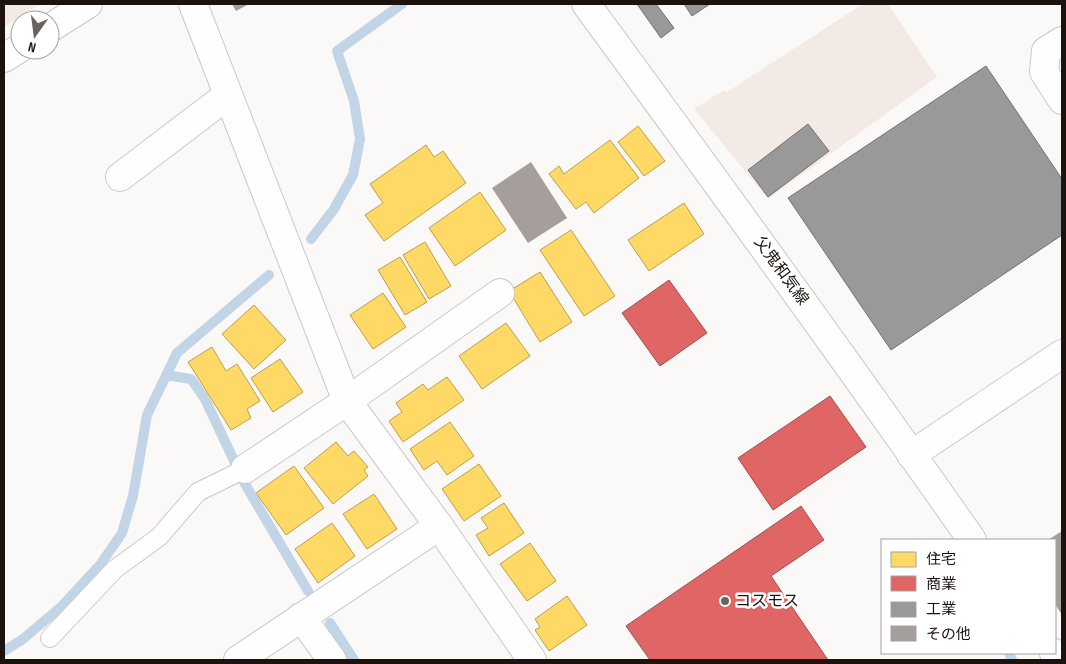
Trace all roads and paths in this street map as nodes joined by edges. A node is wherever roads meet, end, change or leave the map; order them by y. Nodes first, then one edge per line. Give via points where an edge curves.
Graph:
1 (88, 4) edge
2 (193, 4) edge
3 (586, 4) edge
4 (60, 22) edge
5 (1062, 41) edge
6 (228, 95) junction
7 (1062, 100) edge
8 (120, 177) dead end
9 (500, 293) dead end
10 (1062, 354) edge
11 (347, 401) junction
12 (911, 455) junction
13 (240, 472) joint
14 (439, 526) junction
15 (971, 539) edge
16 (301, 617) junction
17 (50, 638) dead end
18 (238, 660) edge
19 (332, 660) edge
20 (532, 660) edge

1 - 4 street
2 - 6 street
3 - 12 street, 父鬼和気線
5 - 7 street via 1046,51 1044,72
6 - 8 street
6 - 11 street
9 - 11 street
10 - 12 street
11 - 13 street
11 - 14 street
12 - 15 street, 父鬼和気線
13 - 17 lane via 198,492 159,537 115,569
14 - 16 street
14 - 20 street
16 - 18 street
16 - 19 street

